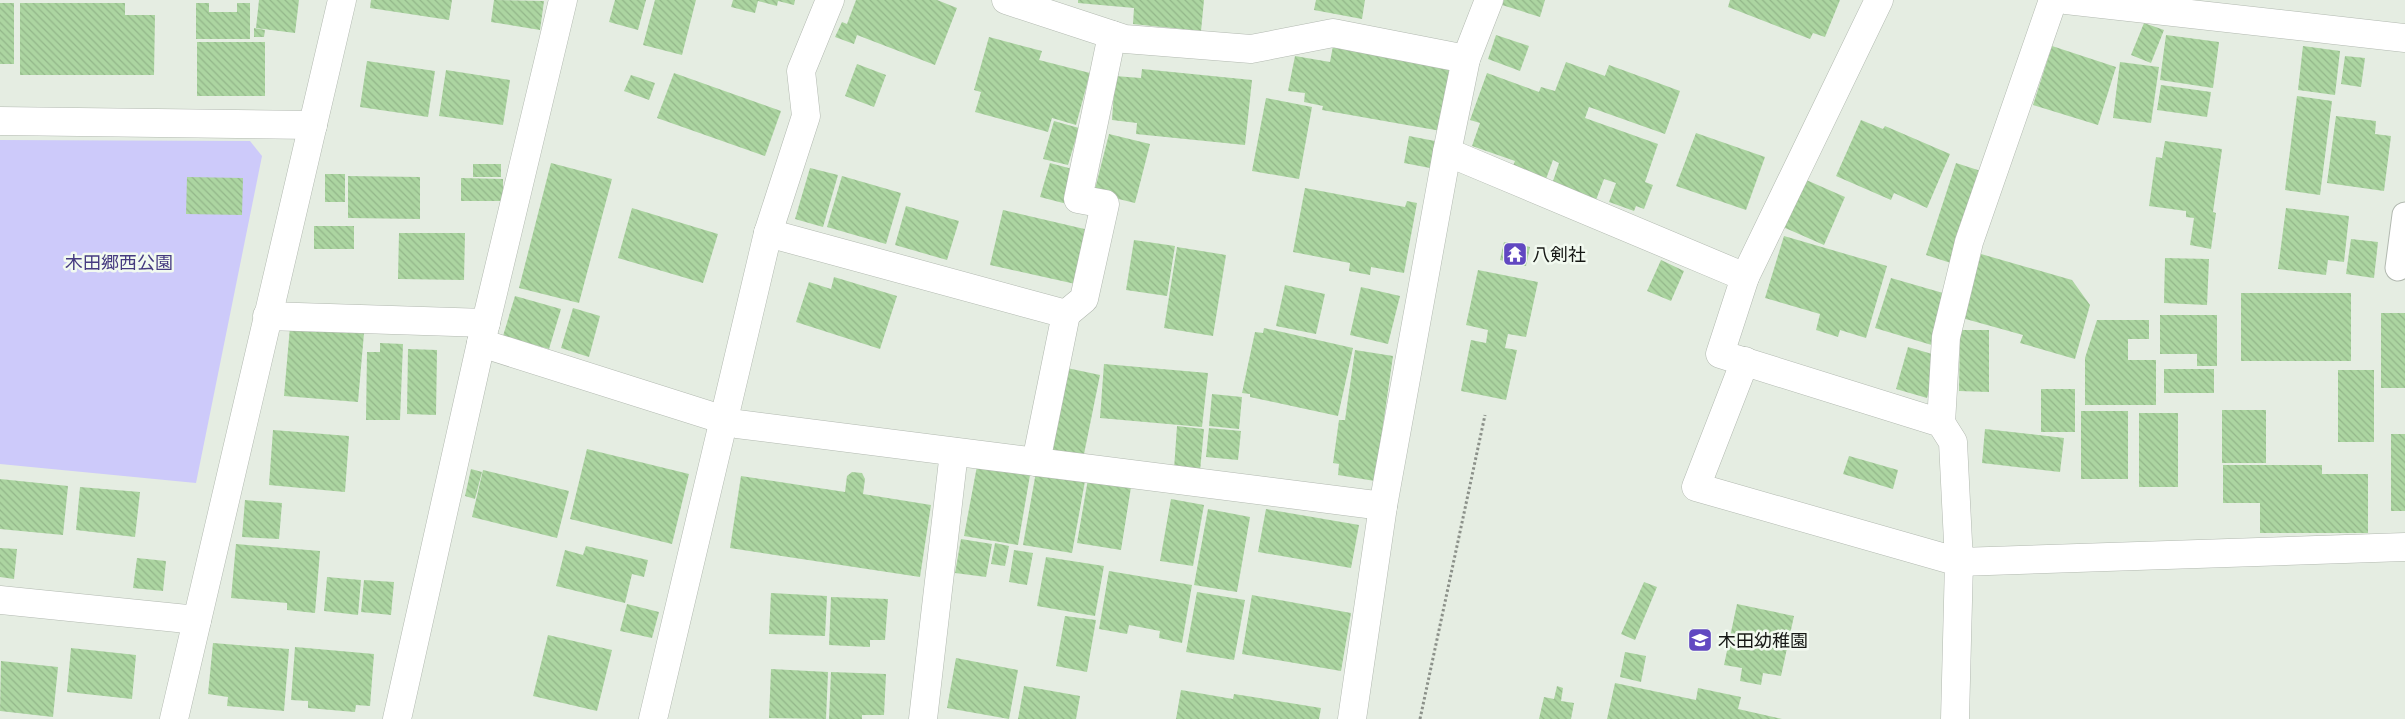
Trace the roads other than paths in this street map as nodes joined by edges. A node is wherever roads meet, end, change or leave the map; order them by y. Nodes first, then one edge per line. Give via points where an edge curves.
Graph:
1 (342, 0) edge
2 (564, 0) edge
3 (830, 0) edge
4 (1006, 0) edge
5 (1488, 0) edge
6 (1879, 0) edge
7 (2053, 0) edge
8 (2066, 0) edge
9 (1112, 35) junction
10 (2405, 38) edge
11 (1466, 59) junction
12 (0, 121) edge
13 (313, 125) junction
14 (1447, 152) junction
15 (2405, 215) edge
16 (768, 233) junction
17 (2398, 268) dead end
18 (1745, 277) junction
19 (1066, 314) junction
20 (268, 316) junction
21 (483, 333) junction
22 (1745, 361) junction
23 (724, 420) junction
24 (1941, 423) junction
25 (954, 452) junction
26 (1036, 462) junction
27 (1383, 506) junction
28 (2405, 548) edge
29 (1959, 562) junction
30 (0, 600) edge
31 (197, 620) junction
32 (174, 719) edge
33 (397, 719) edge
34 (653, 719) edge
35 (922, 719) edge
36 (1352, 719) edge
37 (1956, 719) edge

1 - 13 street
2 - 21 street
3 - 16 street via 801,71 806,116
4 - 9 street
5 - 11 street
6 - 18 street
7 - 24 street via 1969,242 1946,336
8 - 10 street
9 - 11 street via 1125,40 1251,49 1333,32
9 - 19 street via 1078,199 1105,204 1084,299
11 - 14 street
12 - 13 street
13 - 20 street
14 - 18 street
14 - 27 street
15 - 17 lane
16 - 19 street
16 - 23 street
18 - 22 street via 1720,354
19 - 26 street
20 - 21 street
20 - 31 street
21 - 23 street
21 - 33 street
22 - 24 street
22 - 29 street via 1696,487
23 - 25 street
23 - 34 street
24 - 29 street via 1953,442
25 - 26 street
25 - 35 street
26 - 27 street
27 - 36 street
28 - 29 street
29 - 37 street
30 - 31 street
31 - 32 street

